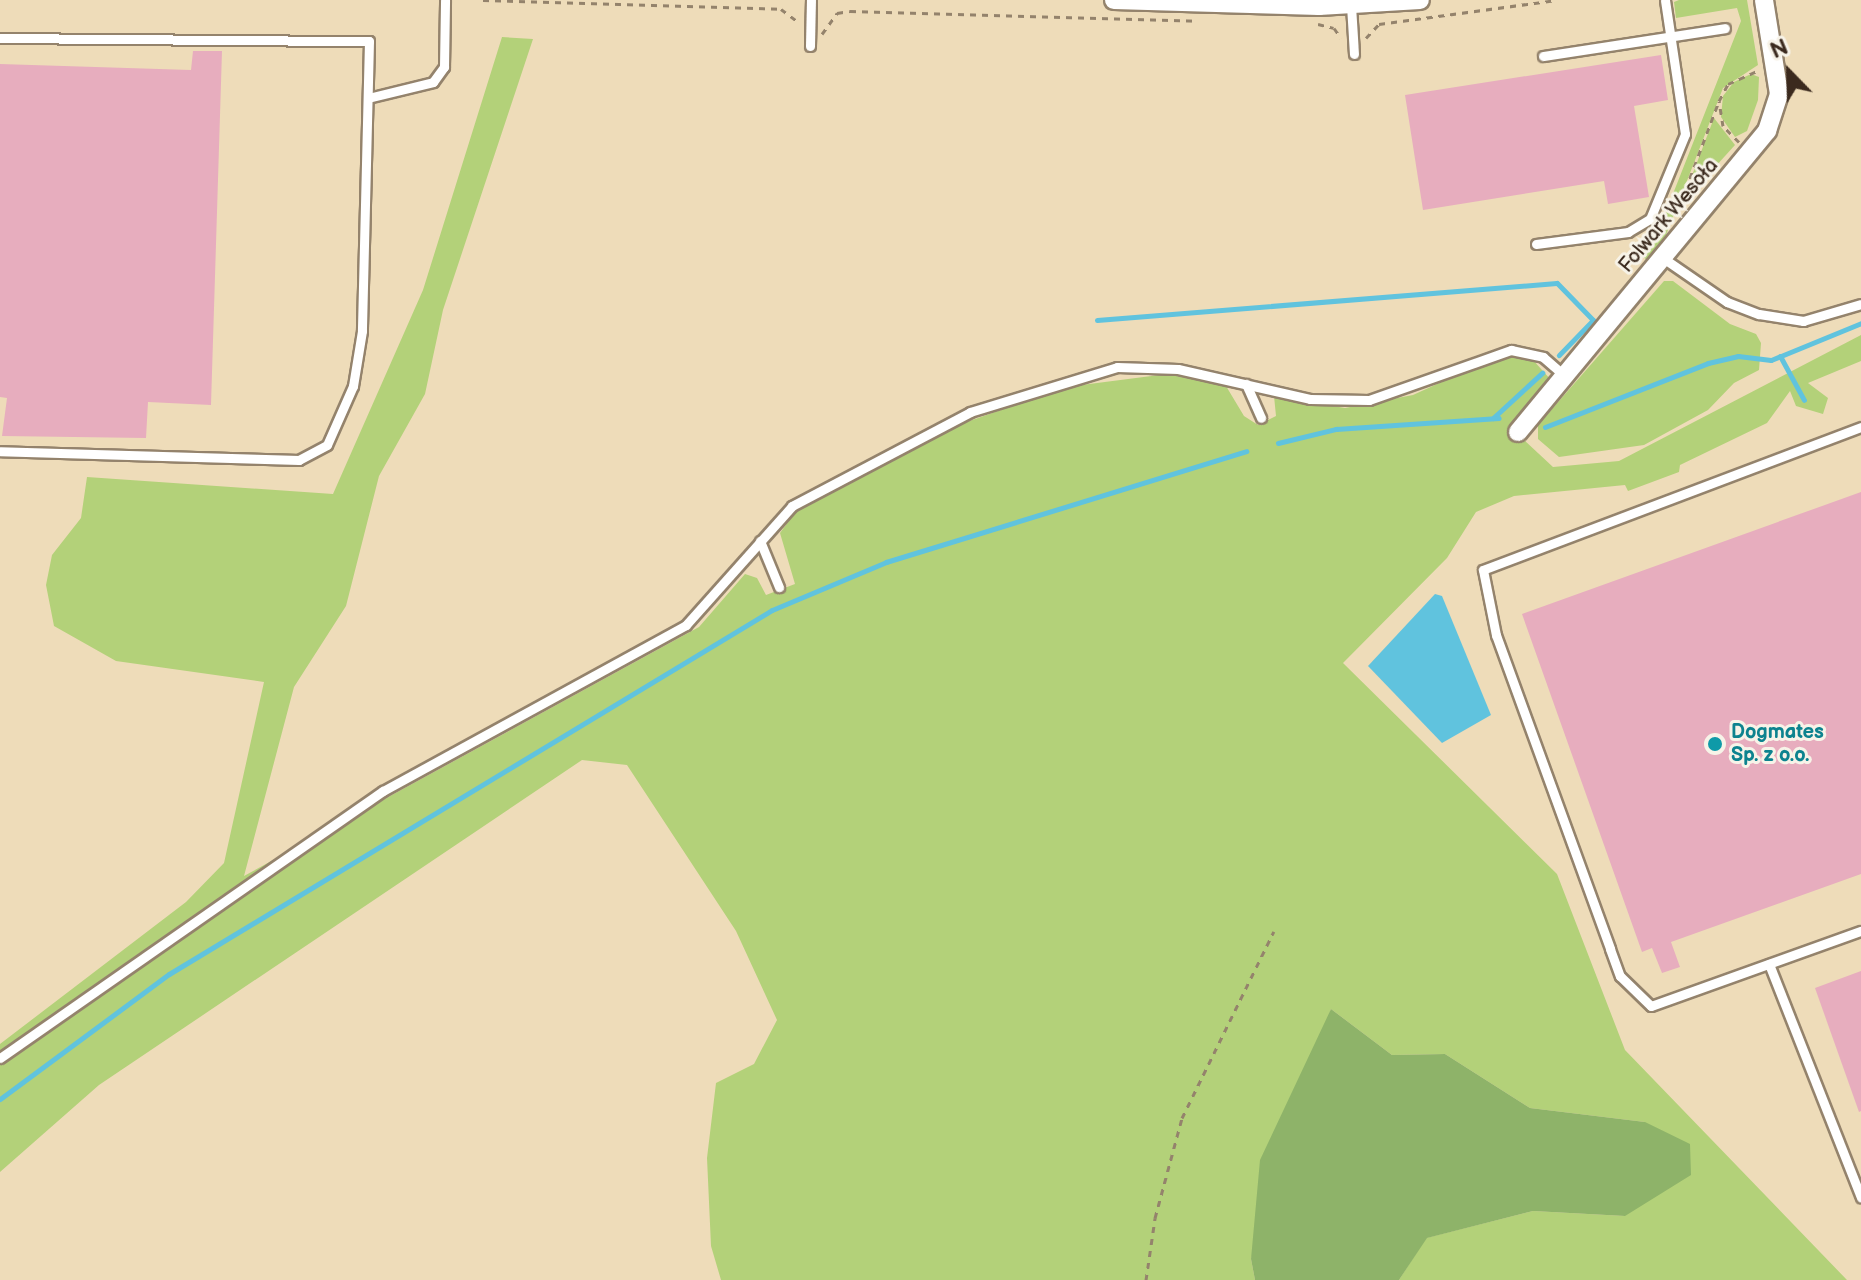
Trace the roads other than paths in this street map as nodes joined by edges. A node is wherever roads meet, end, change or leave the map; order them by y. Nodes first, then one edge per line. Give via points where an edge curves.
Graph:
1 (445, 0) edge
2 (811, 0) edge
3 (1114, 0) edge
4 (1420, 0) edge
5 (1665, 0) edge
6 (1764, 0) edge
7 (1351, 5) junction
8 (1725, 28) dead end
9 (1671, 36) junction
10 (0, 38) edge
11 (810, 46) dead end
12 (1354, 54) dead end
13 (1543, 56) dead end
14 (368, 98) junction
15 (1536, 244) dead end
16 (1663, 258) junction
17 (1861, 304) edge
18 (1564, 375) junction
19 (1246, 384) junction
20 (1261, 418) dead end
21 (1861, 427) edge
22 (1518, 432) dead end
23 (0, 451) edge
24 (760, 541) junction
25 (779, 587) dead end
26 (1861, 931) edge
27 (1769, 964) junction
28 (0, 1058) edge
29 (1861, 1198) edge

1 - 14 lane via 444,67 433,82
2 - 11 lane
3 - 7 street
4 - 7 street
5 - 9 lane
6 - 16 street, Folwark Wesoła via 1778,75 1776,113 1757,146
7 - 12 lane
8 - 9 lane
9 - 13 lane
9 - 15 lane via 1685,134 1650,219 1628,232
10 - 14 lane via 369,41
14 - 23 lane via 362,331 353,386 327,445 299,460
16 - 17 lane via 1727,302 1759,314 1803,321
16 - 18 street, Folwark Wesoła
18 - 19 lane via 1543,357 1511,350 1369,400 1310,399
18 - 22 street, Folwark Wesoła
19 - 20 lane
19 - 24 lane via 1178,369 1117,367 1001,399 815,491 778,519
21 - 27 lane via 1483,570 1496,635 1620,976 1651,1006
24 - 25 lane
24 - 28 lane via 686,625 383,791
26 - 27 lane
27 - 29 lane

